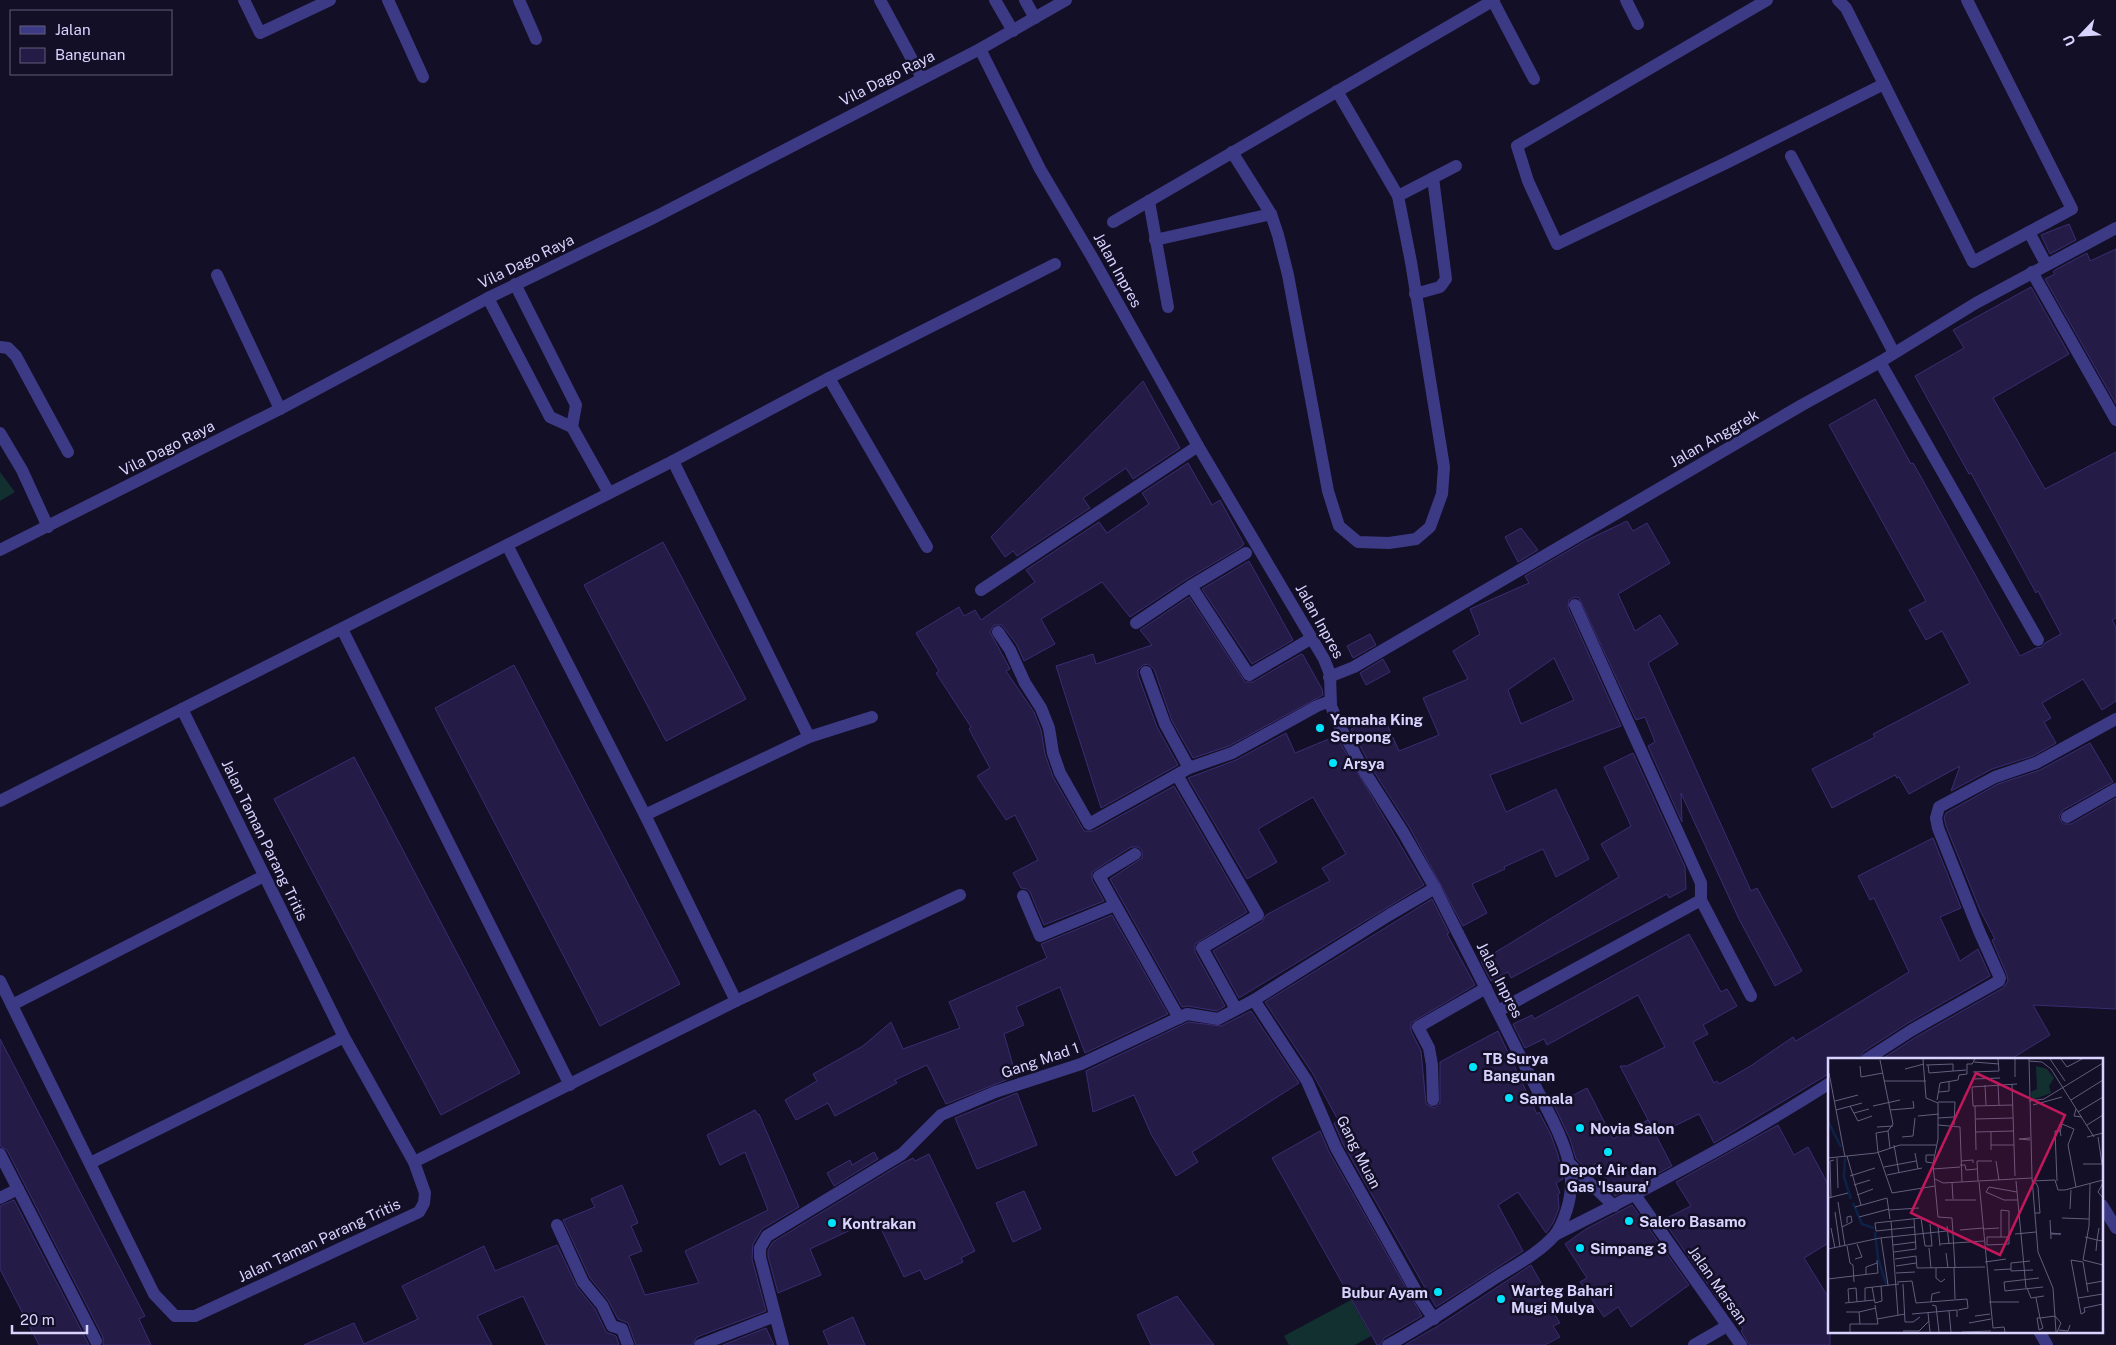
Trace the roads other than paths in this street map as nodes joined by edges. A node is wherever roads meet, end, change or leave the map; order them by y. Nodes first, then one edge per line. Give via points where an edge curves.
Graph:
1 (244, 0) edge
2 (330, 0) edge
3 (388, 0) edge
4 (519, 0) edge
5 (880, 0) edge
6 (995, 0) edge
7 (1025, 0) edge
8 (1066, 0) edge
9 (1494, 0) edge
10 (1626, 0) edge
11 (1767, 0) edge
12 (1838, 0) edge
13 (1967, 0) edge
14 (1035, 18) junction
15 (1638, 24) dead end
16 (1013, 31) junction
17 (536, 39) dead end
18 (980, 49) junction
19 (423, 77) dead end
20 (922, 78) junction
21 (1534, 79) dead end
22 (1884, 84) junction
23 (1337, 91) junction
24 (1232, 152) junction
25 (1791, 156) dead end
26 (1456, 166) dead end
27 (1433, 178) junction
28 (1398, 196) junction
29 (1149, 201) junction
30 (1271, 214) junction
31 (1113, 222) dead end
32 (2116, 228) edge
33 (2029, 232) junction
34 (1155, 240) junction
35 (1055, 264) dead end
36 (2046, 264) junction
37 (2032, 272) junction
38 (217, 275) dead end
39 (515, 284) junction
40 (1415, 294) junction
41 (488, 298) junction
42 (1168, 307) dead end
43 (0, 347) edge
44 (1894, 353) junction
45 (1880, 362) junction
46 (829, 378) junction
47 (280, 409) junction
48 (2116, 420) edge
49 (572, 427) junction
50 (0, 433) edge
51 (1198, 446) junction
52 (68, 452) dead end
53 (673, 461) junction
54 (609, 493) junction
55 (48, 527) junction
56 (507, 545) junction
57 (927, 548) dead end
58 (0, 550) edge
59 (1246, 552) dead end
60 (1191, 586) junction
61 (981, 590) dead end
62 (1575, 605) dead end
63 (1136, 623) dead end
64 (342, 628) junction
65 (998, 632) dead end
66 (1312, 638) junction
67 (2038, 640) dead end
68 (1146, 672) dead end
69 (1330, 677) junction
70 (1330, 700) junction
71 (182, 709) junction
72 (872, 717) dead end
73 (2116, 719) edge
74 (809, 737) junction
75 (1189, 768) junction
76 (1177, 775) junction
77 (2116, 789) edge
78 (0, 801) edge
79 (645, 815) junction
80 (2067, 817) dead end
81 (1135, 854) dead end
82 (264, 876) junction
83 (1435, 888) junction
84 (960, 895) dead end
85 (1023, 896) dead end
86 (1701, 900) junction
87 (1115, 905) junction
88 (0, 981) edge
89 (1486, 988) junction
90 (1750, 996) dead end
91 (1254, 1000) junction
92 (736, 1002) junction
93 (12, 1005) junction
94 (1236, 1010) junction
95 (1498, 1010) junction
96 (1179, 1018) junction
97 (344, 1037) junction
98 (1869, 1058) edge
99 (1828, 1083) edge
100 (570, 1085) junction
101 (1433, 1100) dead end
102 (0, 1154) edge
103 (414, 1162) junction
104 (90, 1163) junction
105 (1570, 1164) junction
106 (18, 1189) junction
107 (1635, 1195) junction
108 (0, 1198) edge
109 (1614, 1206) junction
110 (2104, 1208) edge
111 (557, 1225) dead end
112 (2116, 1228) edge
113 (1555, 1235) junction
114 (775, 1316) junction
115 (1434, 1319) junction
116 (1727, 1326) junction
117 (2040, 1332) edge
118 (96, 1342) dead end
119 (628, 1345) edge
120 (700, 1345) edge
121 (783, 1345) edge
122 (1388, 1345) edge
123 (1694, 1345) edge
124 (1741, 1345) edge
125 (2047, 1345) edge

1 - 2 street via 260,33
3 - 19 street
4 - 17 street
5 - 20 street
6 - 16 street
7 - 14 street
8 - 14 street, Vila Dago Raya
9 - 21 street
9 - 23 street
10 - 15 street
11 - 22 street via 1517,146 1528,181 1557,244
12 - 22 street via 1846,8
13 - 33 street via 2072,209
14 - 16 street, Vila Dago Raya
16 - 18 street, Vila Dago Raya
18 - 20 street, Vila Dago Raya
18 - 51 street, Jalan Inpres via 1040,169
20 - 39 street, Vila Dago Raya via 655,217
22 - 33 street via 1973,262
23 - 24 street
23 - 28 street
24 - 29 street
24 - 30 street
25 - 44 street
26 - 27 street
27 - 28 street
27 - 40 street via 1446,279 1440,287
28 - 40 street
29 - 31 street
29 - 34 street
30 - 34 street
30 - 40 street via 1288,275 1328,491 1339,526 1358,542 1389,543 1416,539 1430,527 1442,494 1444,467
32 - 36 street, Jalan Anggrek
33 - 36 street
34 - 42 street
35 - 46 street
36 - 37 street, Jalan Anggrek
37 - 44 street, Jalan Anggrek
37 - 48 street
38 - 47 street
39 - 41 street, Vila Dago Raya
39 - 49 street via 576,405
41 - 47 street, Vila Dago Raya
41 - 49 street via 550,417
43 - 52 street via 8,348 16,356
44 - 45 street, Jalan Anggrek
45 - 67 street
45 - 69 street, Jalan Anggrek via 1802,404 1354,667
46 - 53 street
46 - 57 street
47 - 55 street, Vila Dago Raya
49 - 54 street
50 - 55 street via 22,470
51 - 61 street
51 - 66 street, Jalan Inpres
53 - 54 street
53 - 74 street
54 - 56 street
55 - 58 street, Vila Dago Raya
56 - 64 street
56 - 79 street
59 - 60 street
60 - 63 street
60 - 66 street via 1249,675
62 - 86 street via 1701,883
64 - 71 street
64 - 100 street
65 - 76 street via 1041,708 1060,773 1089,824
66 - 69 street, Jalan Inpres
68 - 75 street via 1165,724
69 - 70 street, Jalan Inpres
70 - 75 street via 1232,753
70 - 83 street, Jalan Inpres via 1332,711 1354,753
71 - 78 street
71 - 82 street, Jalan Taman Parang Tritis
72 - 74 street
73 - 98 street via 2036,763 1995,777 1939,807 1938,828 2000,978
74 - 79 street
75 - 76 street
76 - 94 street via 1258,915 1202,948
77 - 80 street
79 - 92 street
81 - 87 street via 1099,876
82 - 93 street
82 - 97 street, Jalan Taman Parang Tritis
83 - 89 street, Jalan Inpres
83 - 91 street, Gang Mad 1
84 - 92 street
85 - 87 street via 1040,936
86 - 90 street
86 - 95 street
87 - 96 street
88 - 93 street, Jalan Taman Parang Tritis
89 - 95 street, Jalan Inpres
89 - 101 street via 1418,1027 1429,1048
91 - 94 street, Gang Mad 1
91 - 115 street, Gang Muan via 1307,1081 1336,1148
92 - 100 street
93 - 104 street, Jalan Taman Parang Tritis
94 - 96 street, Gang Mad 1 via 1218,1019 1187,1014
95 - 105 street, Jalan Inpres via 1553,1121
96 - 114 street, Gang Mad 1 via 1080,1064 995,1092 941,1115 902,1154 766,1236 760,1257
97 - 103 street, Jalan Taman Parang Tritis
97 - 104 street
99 - 107 street via 1748,1134
100 - 103 street
102 - 106 street
103 - 104 street, Jalan Taman Parang Tritis via 424,1193 424,1203 419,1212 195,1316 175,1316 154,1294
105 - 109 street
105 - 113 street, Jalan Inpres via 1571,1195
106 - 108 street
106 - 118 street
107 - 109 street
107 - 116 street, Jalan Marsan
109 - 113 street
110 - 112 street
111 - 119 street via 583,1282 602,1305 612,1326 622,1329
113 - 115 street, Jalan Inpres via 1535,1252
114 - 120 street
114 - 121 street, Gang Mad 1
115 - 122 street, Jalan Inpres
116 - 123 street
116 - 124 street, Jalan Marsan
117 - 125 street

